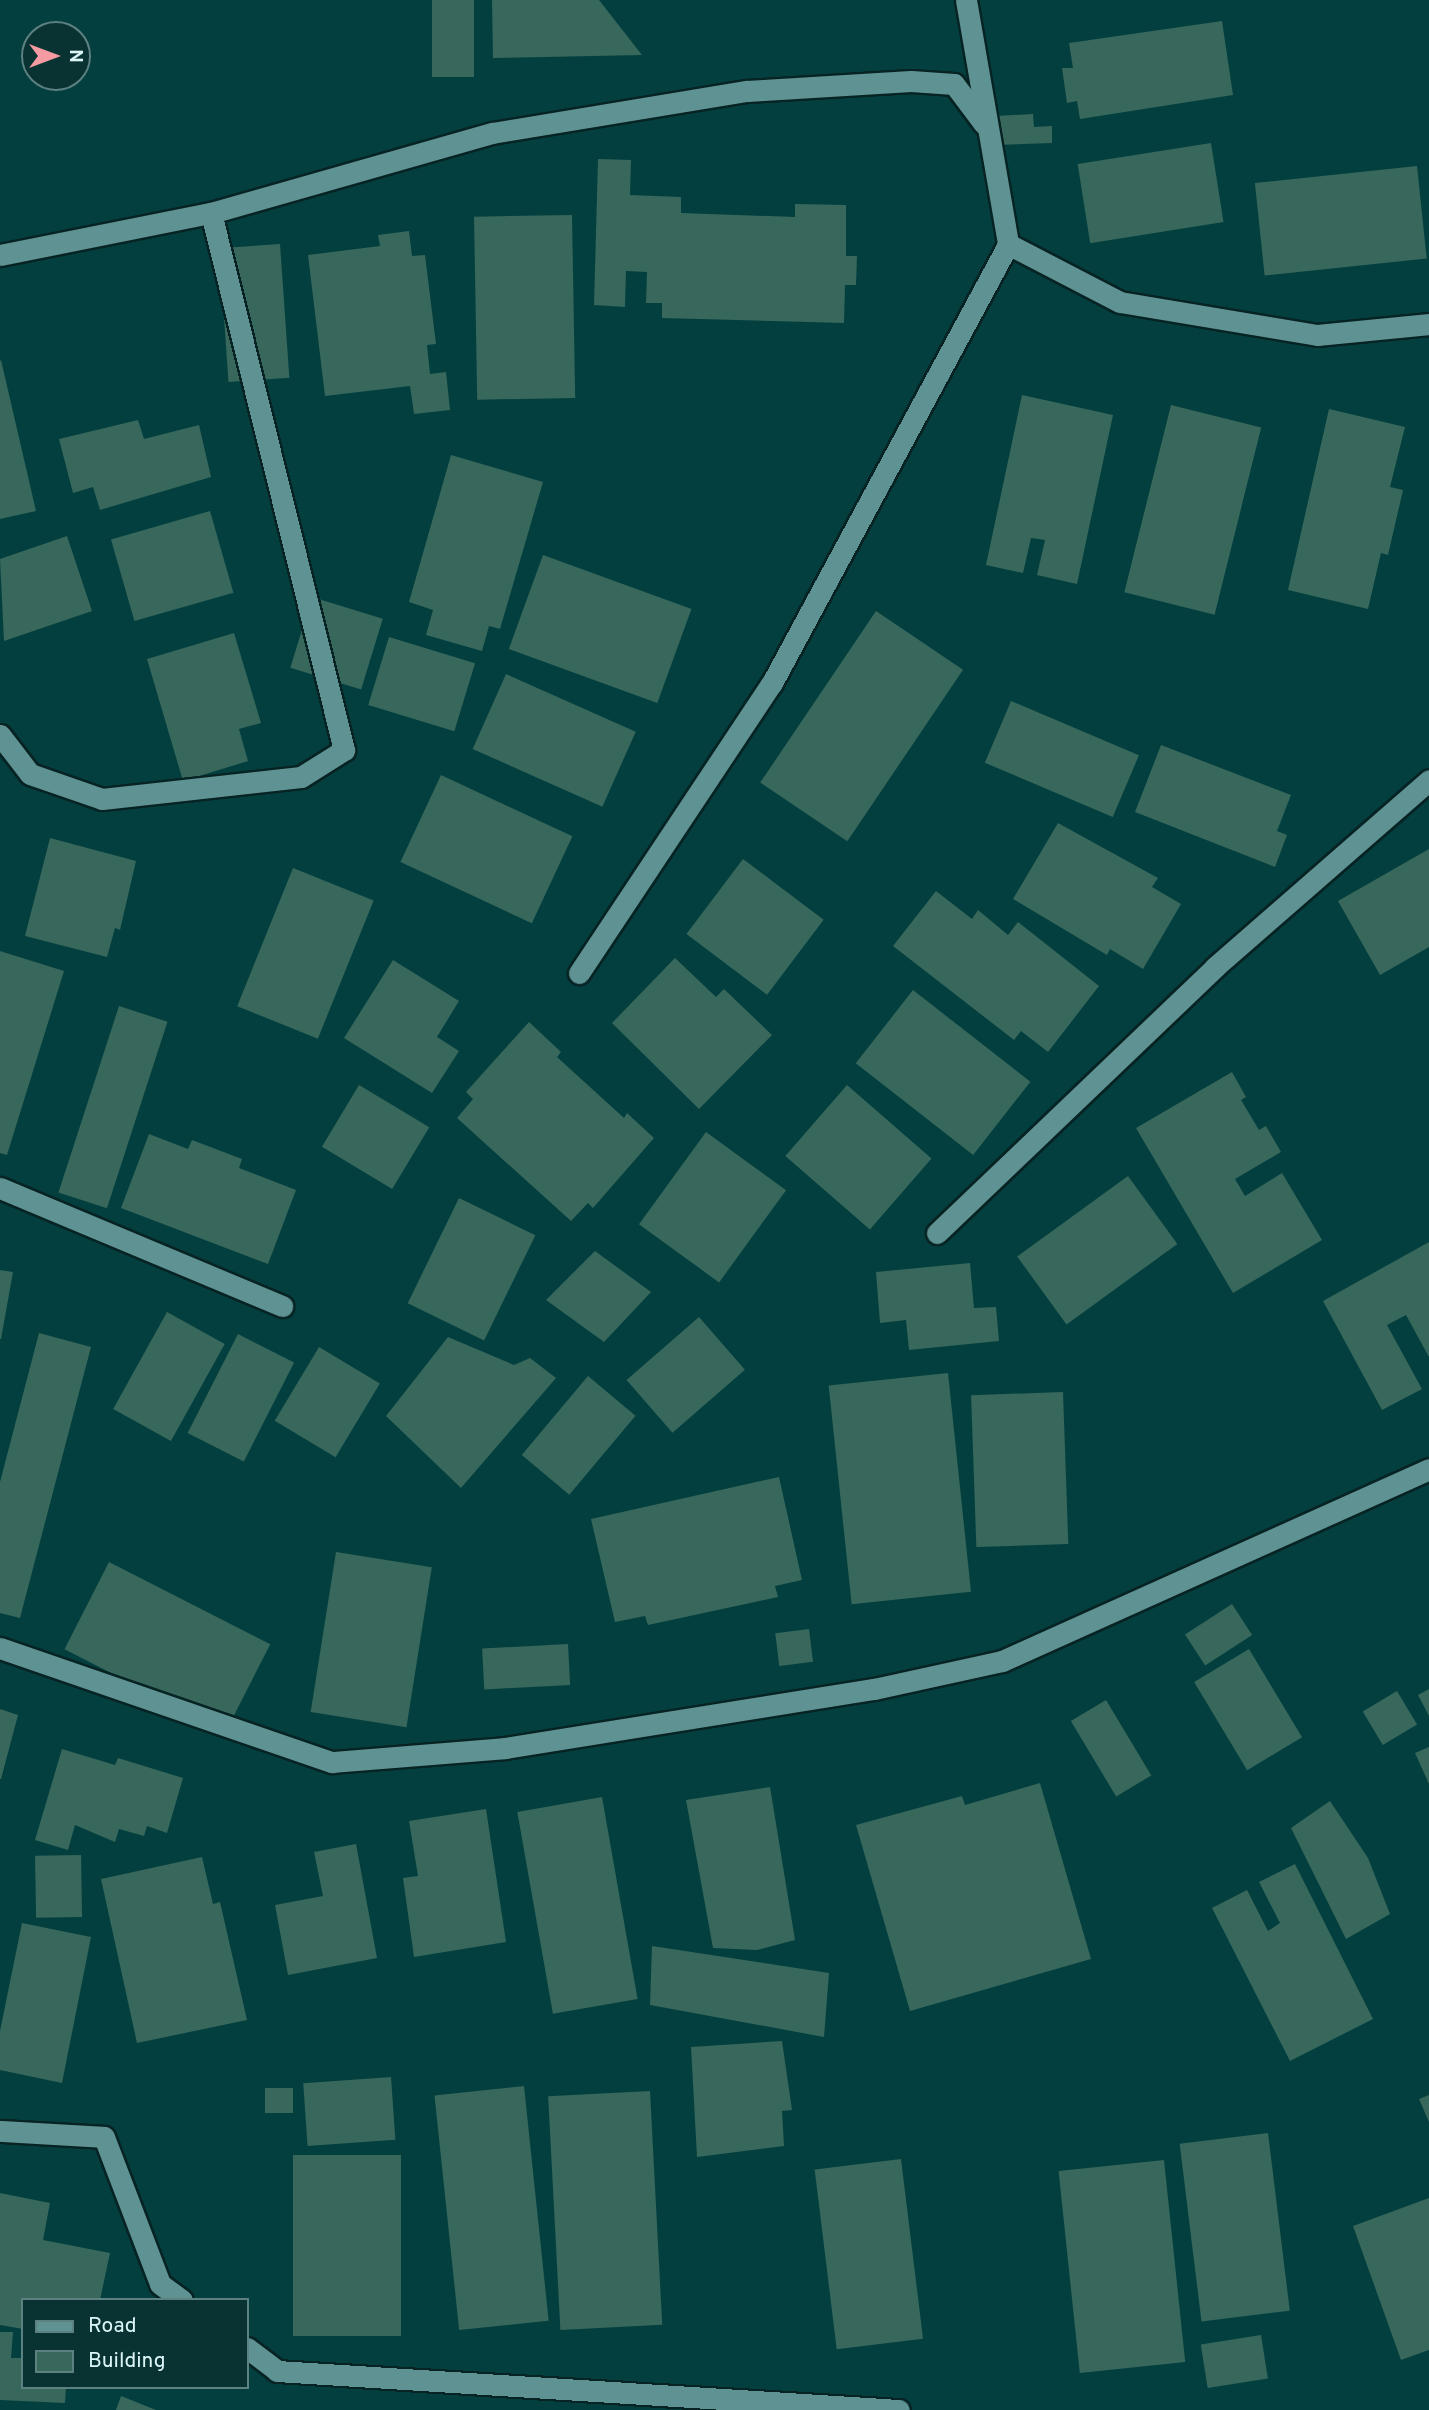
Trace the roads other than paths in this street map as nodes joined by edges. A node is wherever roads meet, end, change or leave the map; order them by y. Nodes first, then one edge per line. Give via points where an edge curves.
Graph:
1 (966, 0) edge
2 (984, 124) junction
3 (211, 212) junction
4 (1008, 244) junction
5 (0, 254) edge
6 (1429, 324) edge
7 (0, 734) edge
8 (1429, 780) edge
9 (579, 972) dead end
10 (0, 1188) edge
11 (937, 1233) dead end
12 (282, 1306) dead end
13 (1429, 1469) edge
14 (0, 1648) edge
15 (0, 2131) edge
16 (179, 2298) edge
17 (248, 2349) edge
18 (899, 2410) edge

1 - 2 street
2 - 3 street via 954,84 911,81 747,91 492,133
2 - 4 street
3 - 5 street
3 - 7 street via 344,750 301,777 102,799 30,774
4 - 6 street via 1120,302 1317,335
4 - 9 street via 772,682
8 - 11 street via 1215,967
10 - 12 street
13 - 14 street via 1002,1661 874,1689 505,1748 332,1762
15 - 16 street via 104,2137 160,2284
17 - 18 street via 277,2371

